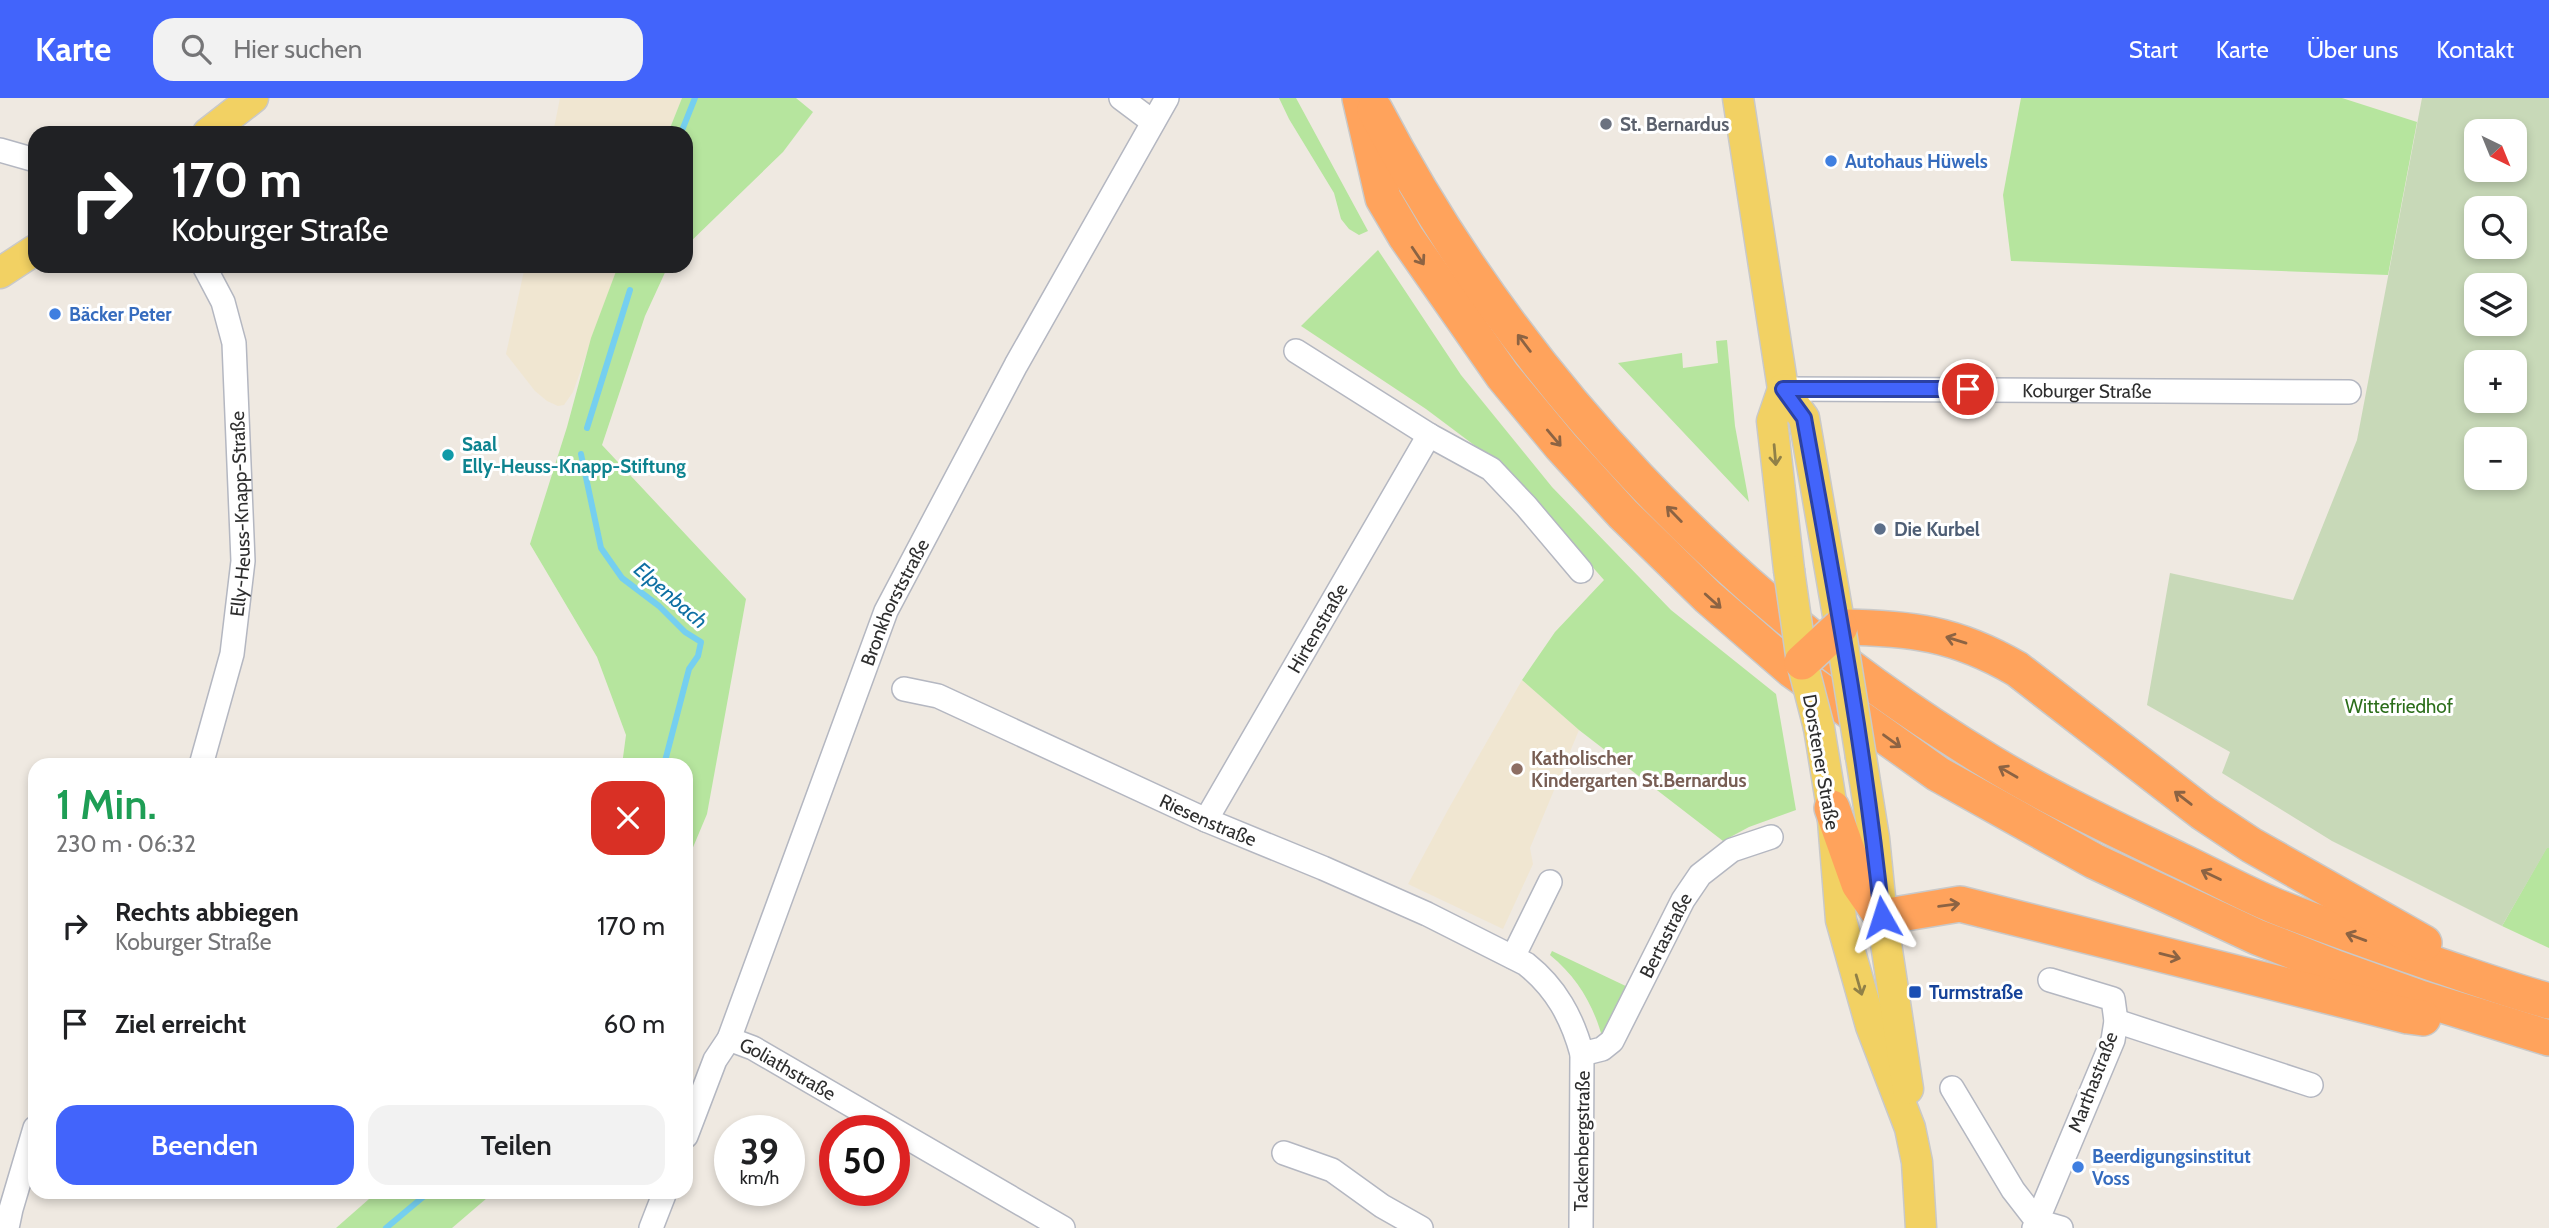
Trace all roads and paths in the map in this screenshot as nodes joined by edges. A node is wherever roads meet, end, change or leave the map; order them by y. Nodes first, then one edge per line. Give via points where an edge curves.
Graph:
1 (253, 98) edge
2 (1121, 98) edge
3 (1167, 98) edge
4 (1360, 98) edge
5 (1368, 98) edge
6 (1738, 98) edge
7 (1153, 122) junction
8 (217, 126) edge
9 (0, 150) edge
10 (28, 158) edge
11 (28, 255) edge
12 (0, 273) edge
13 (208, 273) edge
14 (1296, 351) dead end
15 (1783, 389) junction
16 (2348, 392) dead end
17 (1429, 435) junction
18 (1581, 571) dead end
19 (1840, 627) junction
20 (1802, 662) junction
21 (904, 689) dead end
22 (203, 758) edge
23 (1832, 807) junction
24 (1206, 820) junction
25 (1771, 837) dead end
26 (1550, 882) dead end
27 (1882, 917) junction
28 (1513, 957) junction
29 (2050, 980) dead end
30 (2514, 990) junction
31 (2549, 1001) edge
32 (2116, 1021) junction
33 (2503, 1024) junction
34 (2549, 1038) edge
35 (729, 1039) junction
36 (1583, 1054) junction
37 (2311, 1086) dead end
38 (1952, 1088) dead end
39 (693, 1118) edge
40 (1910, 1128) junction
41 (28, 1152) edge
42 (1284, 1153) dead end
43 (662, 1199) edge
44 (2036, 1225) edge
45 (7, 1228) edge
46 (651, 1228) edge
47 (1063, 1228) edge
48 (1421, 1228) edge
49 (1581, 1228) edge
50 (1921, 1228) edge
51 (2061, 1228) edge

1 - 8 main road
2 - 7 street
3 - 7 street, Bronkhorststraße
4 -> 33 highway via 1383,198 1405,237 1503,376 1623,514 1792,670 1938,774 2094,861 2268,941
30 -> 5 highway via 2272,905 2061,803 1920,718 1789,621 1690,530 1608,445 1536,359 1469,267
6 - 15 main road, Dorstener Straße
7 - 35 street, Bronkhorststraße via 1016,365 886,611
9 - 10 street
11 - 12 main road
13 - 22 street, Elly-Heuss-Knapp-Straße via 223,302 234,342 243,561 232,654
14 - 17 street
15 - 16 street, Koburger Straße
15 - 19 main road, Dorstener Straße via 1804,418
15 -> 20 main road, Dorstener Straße, bridge via 1772,421
17 - 18 street via 1491,470
17 - 24 street, Hirtenstraße
19 - 20 highway, bridge
19 - 27 main road, Dorstener Straße, bridge
30 -> 19 highway via 2251,845 1988,652 1921,631
20 - 23 main road, Dorstener Straße, bridge
21 - 24 street, Riesenstraße via 948,701
23 - 27 highway via 1859,884
23 -> 40 main road, Dorstener Straße via 1841,920 1871,1026
24 - 28 street, Riesenstraße via 1427,914
25 - 36 street, Bertastraße via 1732,850 1700,875 1612,1041
26 - 28 street
27 -> 33 highway via 1960,904 2408,1016
27 - 40 main road, Dorstener Straße
28 - 36 street, Riesenstraße via 1540,975 1566,1008
29 - 32 street, Marthastraße via 2113,999
30 - 31 highway
32 - 37 street, Marthastraße
32 - 44 street, Marthastraße via 2113,1040
33 - 34 highway
35 - 39 street, Bronkhorststraße via 715,1060
35 - 47 street, Goliathstraße
36 - 49 street, Tackenbergstraße
38 - 44 street
40 - 50 main road, Dorstener Straße
41 - 45 street
42 - 48 street via 1332,1170
43 - 46 street
44 - 51 street

